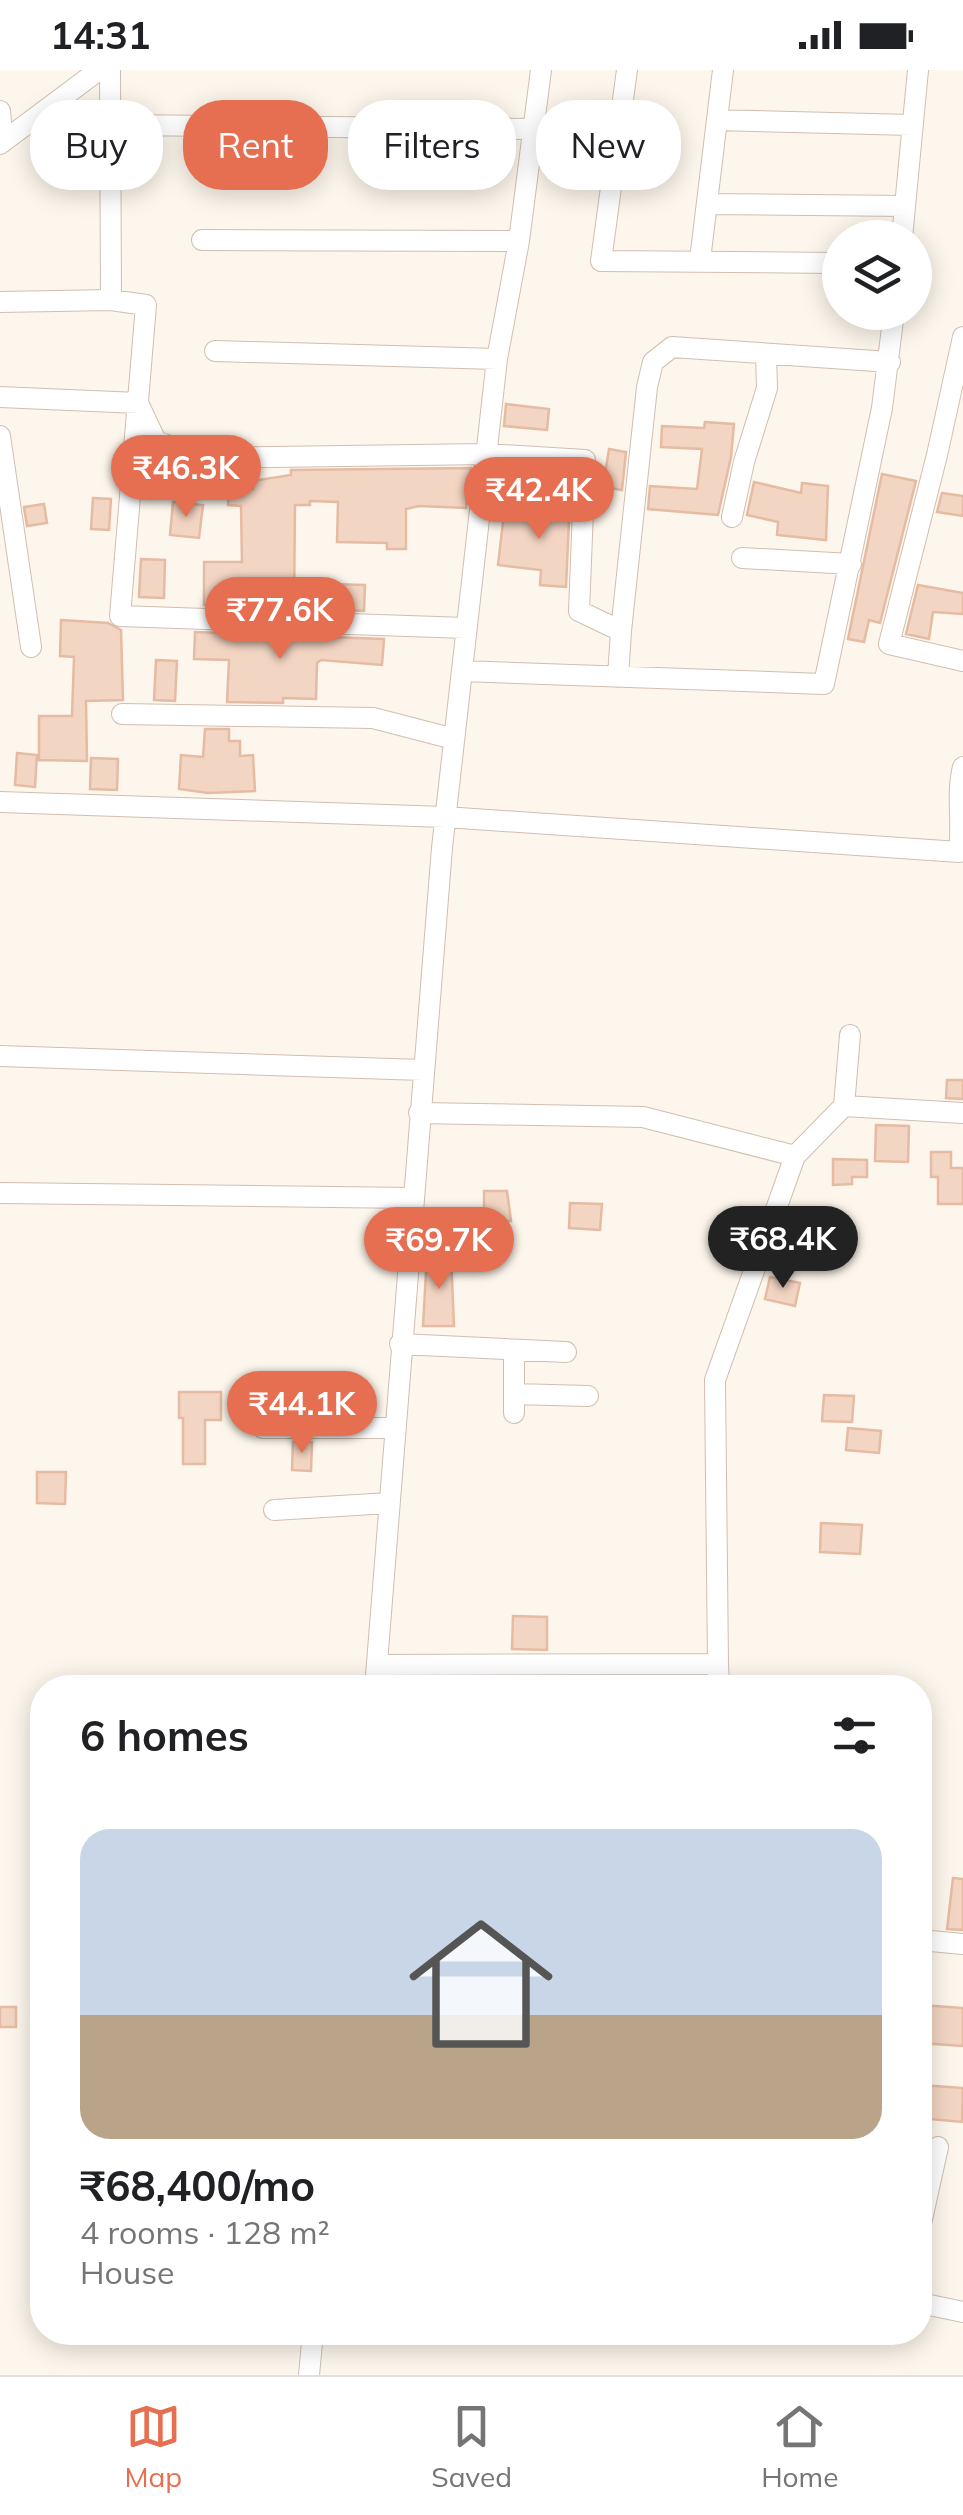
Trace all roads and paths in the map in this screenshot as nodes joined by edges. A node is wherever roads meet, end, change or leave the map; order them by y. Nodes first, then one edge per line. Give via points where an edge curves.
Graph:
1 (67, 70) edge
2 (98, 70) edge
3 (110, 70) edge
4 (542, 70) edge
5 (627, 70) edge
6 (723, 70) edge
7 (918, 70) edge
8 (70, 93) junction
9 (111, 100) edge
10 (0, 111) edge
11 (717, 120) junction
12 (163, 125) edge
13 (912, 125) junction
14 (533, 129) junction
15 (1, 143) edge
16 (112, 190) edge
17 (708, 204) junction
18 (905, 206) junction
19 (904, 220) edge
20 (202, 240) dead end
21 (519, 241) junction
22 (700, 260) junction
23 (822, 263) edge
24 (112, 300) junction
25 (0, 302) edge
26 (893, 330) edge
27 (963, 337) edge
28 (215, 352) dead end
29 (766, 354) junction
30 (496, 359) junction
31 (890, 362) junction
32 (0, 397) edge
33 (138, 403) junction
34 (0, 436) edge
35 (486, 454) junction
36 (732, 516) dead end
37 (742, 558) dead end
38 (851, 564) junction
39 (466, 628) junction
40 (621, 631) junction
41 (31, 647) dead end
42 (963, 661) edge
43 (462, 671) junction
44 (618, 677) junction
45 (122, 714) dead end
46 (454, 739) junction
47 (963, 767) edge
48 (0, 802) edge
49 (445, 818) junction
50 (850, 1035) dead end
51 (0, 1056) edge
52 (423, 1070) junction
53 (844, 1106) junction
54 (420, 1112) junction
55 (963, 1113) edge
56 (795, 1156) junction
57 (0, 1193) edge
58 (412, 1198) junction
59 (400, 1344) junction
60 (514, 1350) junction
61 (566, 1352) dead end
62 (588, 1396) dead end
63 (263, 1428) dead end
64 (393, 1428) junction
65 (389, 1503) junction
66 (274, 1510) dead end
67 (718, 1664) junction
68 (377, 1665) junction
69 (377, 1675) edge
70 (718, 1675) edge
71 (932, 1941) edge
72 (963, 1944) edge
73 (938, 2147) dead end
74 (932, 2174) edge
75 (932, 2306) edge
76 (963, 2312) edge
77 (311, 2345) edge
78 (308, 2375) edge

1 - 8 street
2 - 8 street
3 - 9 street
4 - 14 street
5 - 22 street via 601,261
6 - 11 street
7 - 13 street
8 - 15 street
10 - 15 street
11 - 13 street
11 - 17 street
12 - 14 street
13 - 18 street
14 - 21 street
16 - 24 street
17 - 18 street
17 - 22 street
18 - 19 street
20 - 21 street
21 - 30 street
22 - 23 street
24 - 25 street
24 - 33 street via 146,305
26 - 31 street
27 - 42 street via 889,644
28 - 30 street
29 - 31 street
29 - 36 street via 767,388
29 - 40 street via 672,347 653,362
30 - 35 street
31 - 38 street
32 - 33 street
33 - 35 street via 156,441 202,458
33 - 39 street via 120,616
34 - 41 street
35 - 39 street
35 - 40 street via 585,460 580,611
37 - 38 street
38 - 44 street via 824,684
39 - 43 street
40 - 44 street
43 - 44 street
43 - 46 street
45 - 46 street via 373,718
46 - 49 street
47 - 49 street via 959,852
48 - 49 street
49 - 52 street
50 - 53 street
51 - 52 street
52 - 54 street
53 - 55 street
53 - 56 street
54 - 56 street via 644,1117
54 - 58 street
56 - 67 street via 715,1380
57 - 58 street
58 - 59 street
59 - 60 street
59 - 64 street
60 - 61 street
60 - 62 street via 514,1403
63 - 64 street
64 - 65 street
65 - 66 street
65 - 68 street
67 - 68 street
67 - 70 street
68 - 69 street
71 - 72 street
73 - 74 street
75 - 76 street
77 - 78 street

